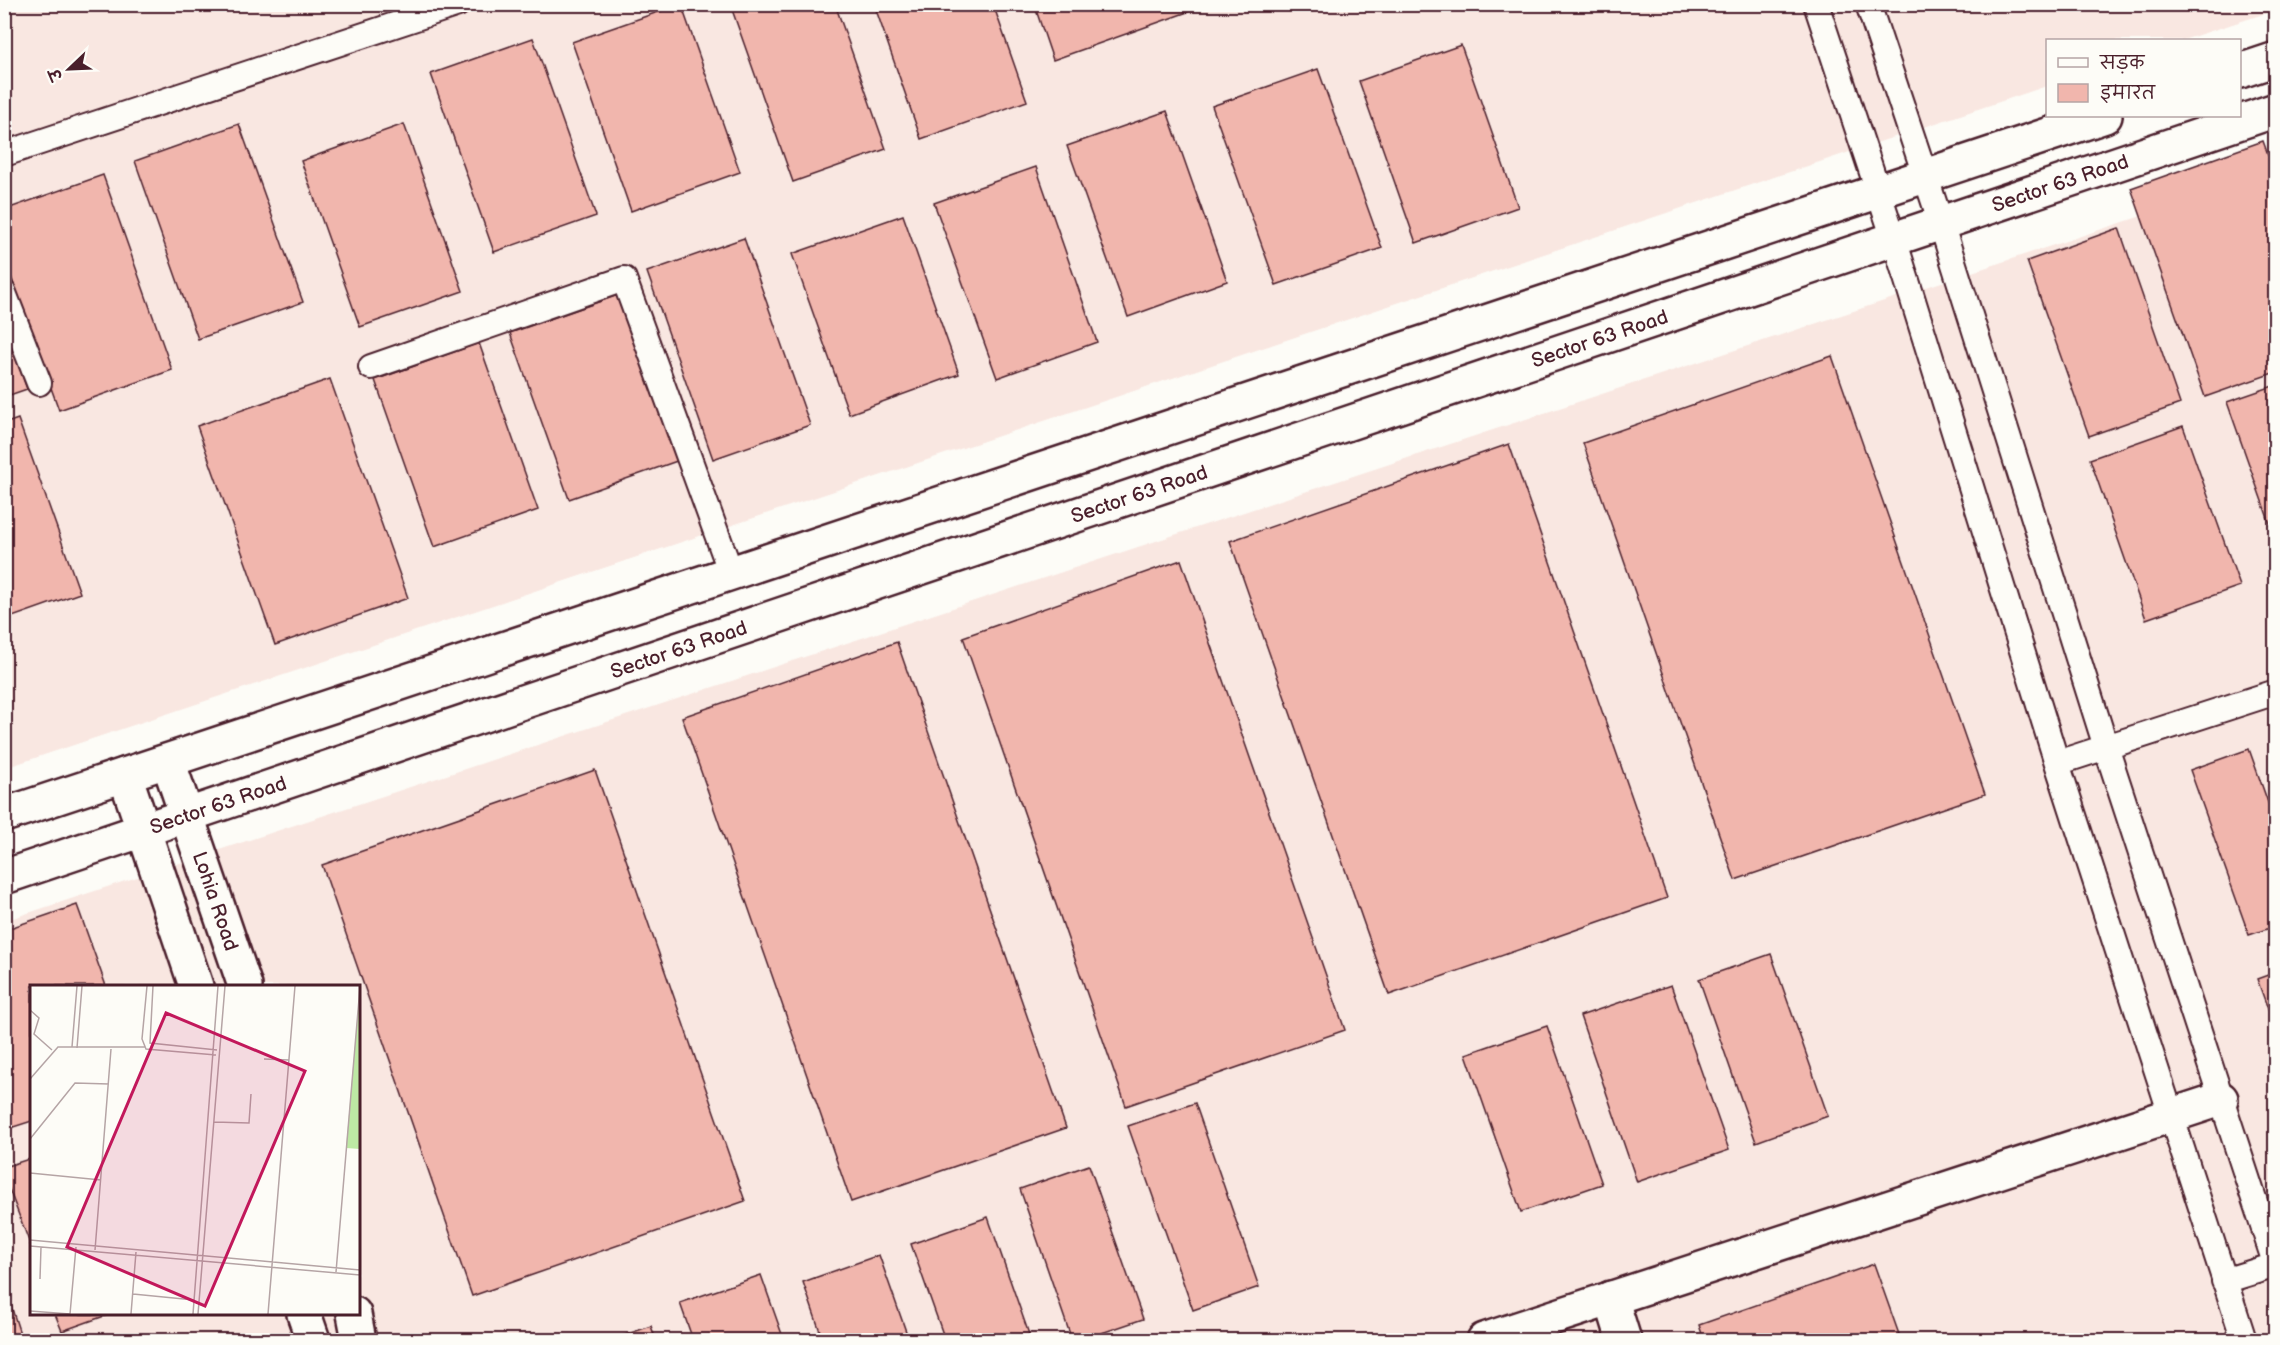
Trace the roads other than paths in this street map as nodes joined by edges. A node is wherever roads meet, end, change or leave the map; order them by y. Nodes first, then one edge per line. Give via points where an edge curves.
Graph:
1 (458, 4) edge
2 (1816, 4) edge
3 (1868, 4) edge
4 (2276, 59) edge
5 (2241, 71) edge
6 (2274, 116) edge
7 (2102, 117) edge
8 (4, 154) edge
9 (1925, 176) junction
10 (1878, 191) junction
11 (1941, 223) junction
12 (1894, 238) junction
13 (4, 293) edge
14 (371, 367) dead end
15 (39, 382) dead end
16 (731, 573) junction
17 (2276, 692) edge
18 (2106, 747) junction
19 (168, 761) junction
20 (2057, 763) junction
21 (125, 775) junction
22 (4, 815) edge
23 (187, 815) junction
24 (144, 830) junction
25 (4, 877) edge
26 (195, 985) edge
27 (244, 985) edge
28 (2221, 1099) junction
29 (2171, 1115) junction
30 (2275, 1265) edge
31 (2224, 1281) junction
32 (1611, 1298) junction
33 (304, 1315) edge
34 (354, 1315) edge
35 (313, 1341) edge
36 (359, 1341) edge
37 (1484, 1341) edge
38 (1624, 1341) edge
39 (2244, 1341) edge

1 - 8 lane
2 - 10 lane
3 - 9 lane
4 - 5 street
6 - 11 street, Sector 63 Road
7 - 9 street
9 - 10 street
9 - 11 lane
10 - 12 lane
10 - 16 street
11 - 12 street, Sector 63 Road
11 - 18 lane
12 - 20 lane
12 - 23 street, Sector 63 Road
13 - 15 lane
14 - 16 lane via 624,279
16 - 19 street
17 - 18 lane
18 - 20 lane
18 - 28 lane
19 - 21 street
19 - 23 street, Lohia Road
20 - 29 lane
21 - 22 street
21 - 24 street
23 - 24 street, Sector 63 Road
23 - 27 street, Lohia Road
24 - 25 street, Sector 63 Road
24 - 26 street
28 - 29 street
28 - 30 lane
29 - 31 lane
29 - 32 street
30 - 31 lane
31 - 39 lane
32 - 37 street
32 - 38 street
33 - 35 street
34 - 36 street

